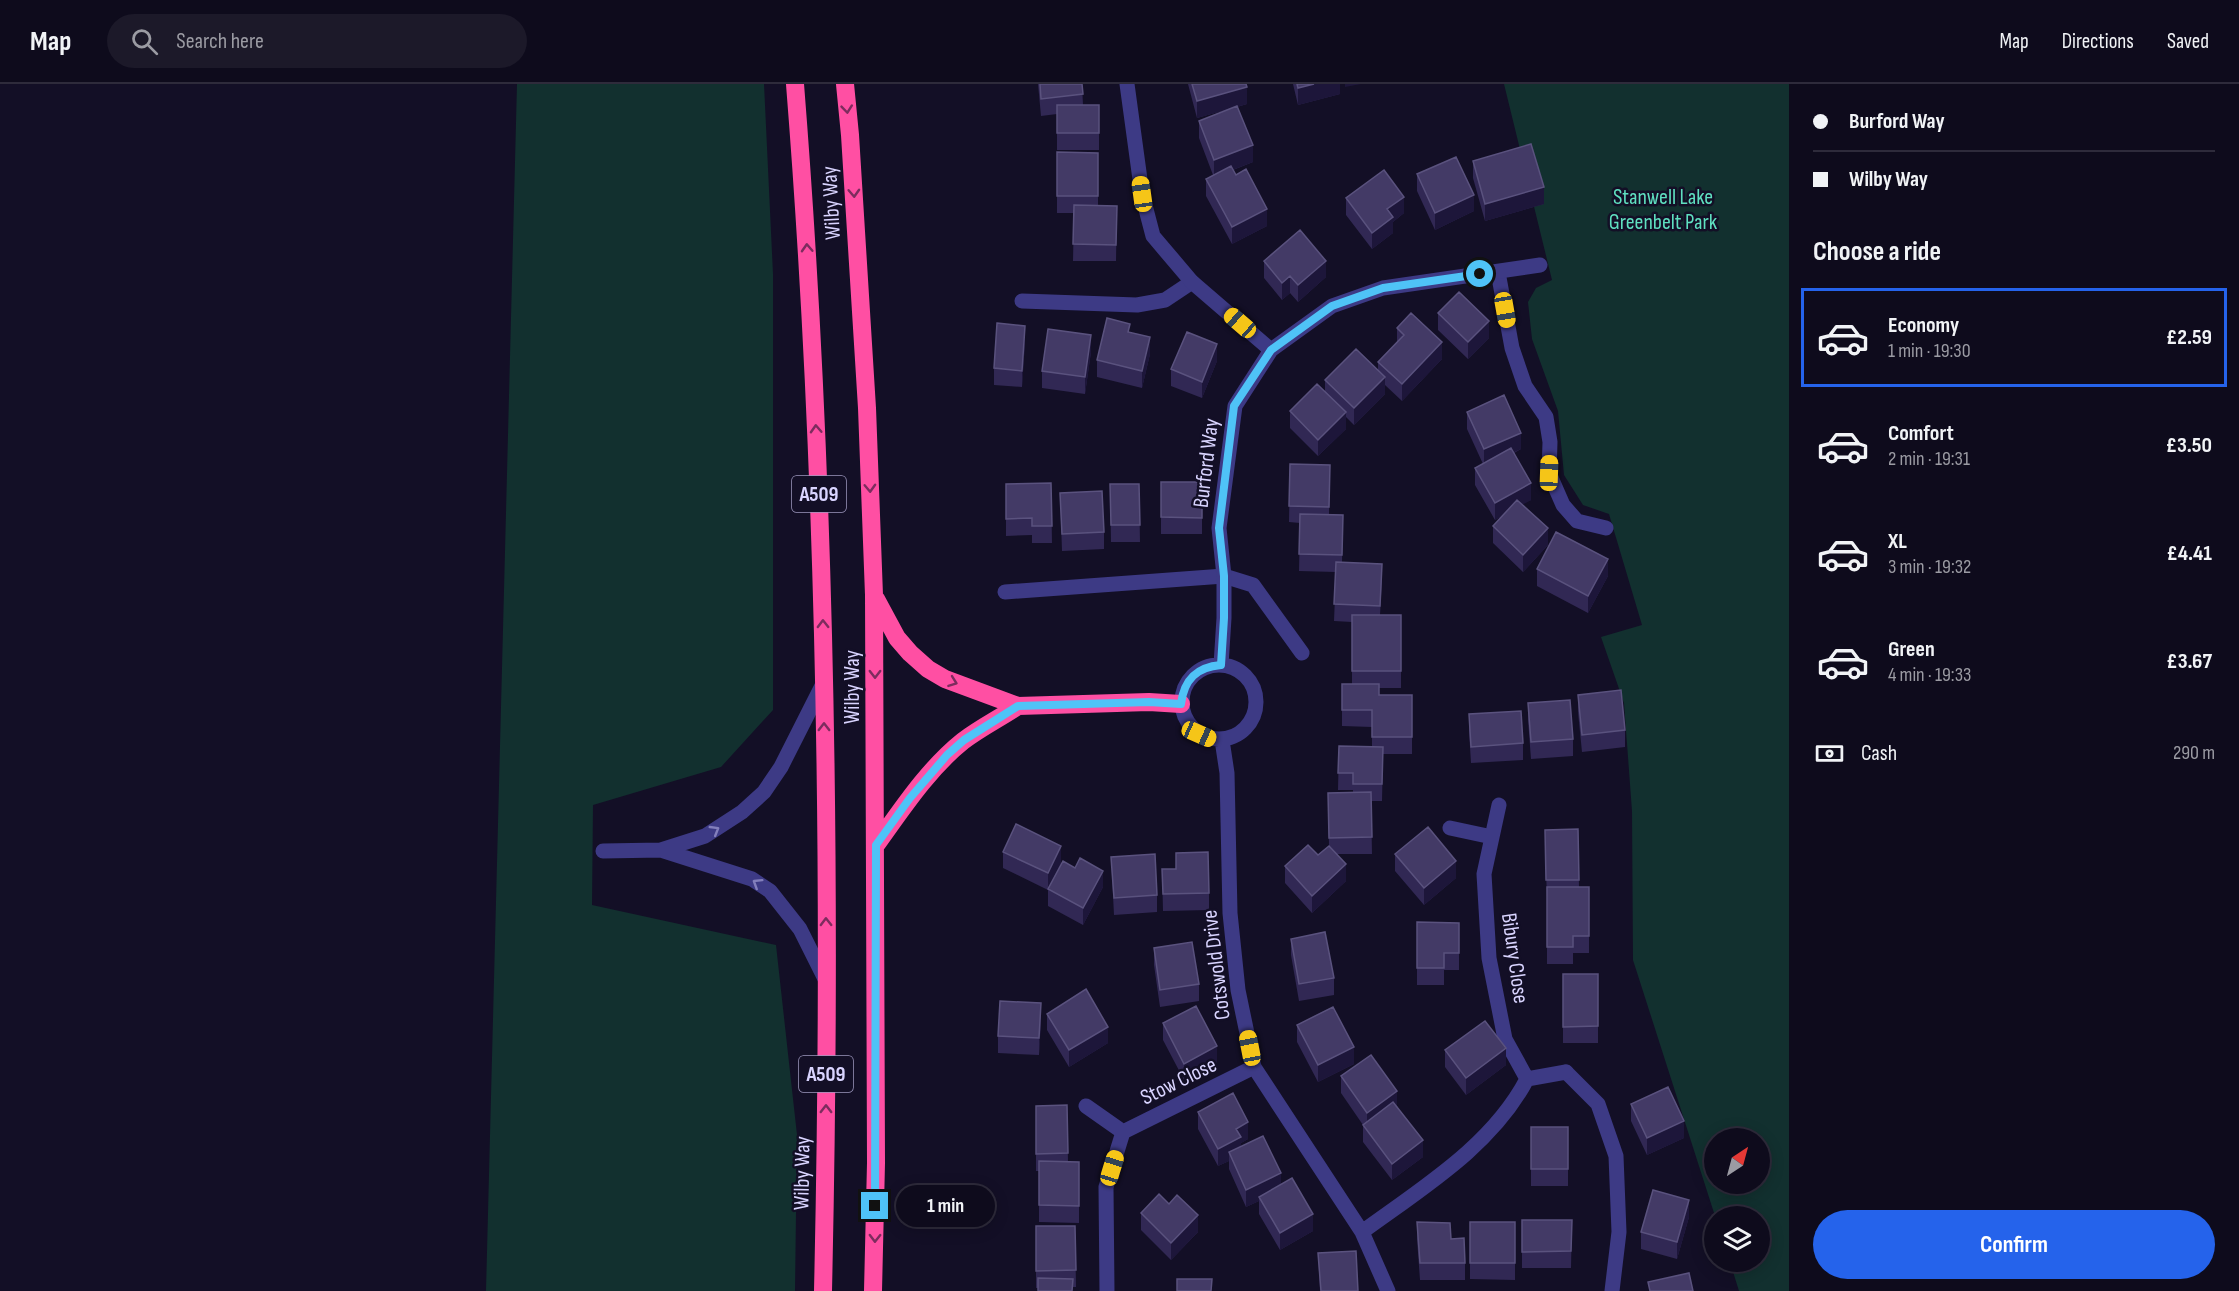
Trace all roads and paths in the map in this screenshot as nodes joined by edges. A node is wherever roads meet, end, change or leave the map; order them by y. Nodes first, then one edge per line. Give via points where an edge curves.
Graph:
1 (795, 84) edge
2 (844, 84) edge
3 (1127, 84) edge
4 (1540, 265) dead end
5 (1498, 272) junction
6 (1192, 282) junction
7 (1022, 301) dead end
8 (1271, 350) junction
9 (1606, 528) dead end
10 (1224, 576) junction
11 (1005, 592) dead end
12 (874, 595) junction
13 (1302, 653) dead end
14 (1221, 665) junction
15 (824, 682) junction
16 (1181, 704) junction
17 (1018, 706) junction
18 (1222, 740) junction
19 (1499, 805) dead end
20 (1450, 828) dead end
21 (1492, 837) junction
22 (876, 845) junction
23 (661, 850) junction
24 (603, 851) dead end
25 (826, 981) junction
26 (1254, 1067) junction
27 (1527, 1079) junction
28 (1086, 1106) dead end
29 (1123, 1132) junction
30 (1362, 1232) junction
31 (823, 1291) edge
32 (873, 1291) edge
33 (1107, 1291) edge
34 (1388, 1291) edge
35 (1612, 1291) edge

15 -> 1 highway, Wilby Way / A509 via 811,317
2 -> 12 highway, Wilby Way / A509 via 867,408
3 - 6 street via 1142,194 1153,236
4 - 5 street, Burford Way
5 - 8 street, Burford Way via 1383,288 1332,306
5 - 9 street via 1512,348 1526,386 1546,417 1549,473 1563,505 1577,521
6 - 7 street via 1165,300 1137,305
6 - 8 street
8 - 10 street, Burford Way via 1234,406 1219,528
10 - 11 street
10 - 13 street via 1253,585
10 - 14 street, Burford Way
12 -> 17 highway via 897,638 928,669 945,680
12 -> 22 highway, Wilby Way / A509
14 - 16 street via 1203,668 1188,680
14 - 18 street via 1246,676 1257,702 1247,728
23 -> 15 street via 705,836 764,792
25 -> 15 highway, Wilby Way / A509
16 - 17 highway
16 - 18 street via 1190,726 1199,734
17 - 22 highway via 947,755
18 - 26 street, Cotswold Drive via 1227,773 1230,913 1238,990
19 - 21 street, Bibury Close
20 - 21 street
21 - 27 street, Bibury Close via 1484,874 1489,957 1505,1039
22 -> 32 highway, Wilby Way / A509
23 - 24 street
25 -> 23 street via 800,929 770,891 752,879
31 -> 25 highway, Wilby Way / A509
26 - 29 street, Stow Close
26 - 30 street, Cotswold Drive
27 - 30 street via 1515,1102 1490,1131 1434,1180
27 - 35 street via 1566,1072 1598,1104 1616,1156 1619,1232
28 - 29 street, Stow Close
29 - 33 street, Stow Close via 1106,1187
30 - 34 street, Cotswold Drive

